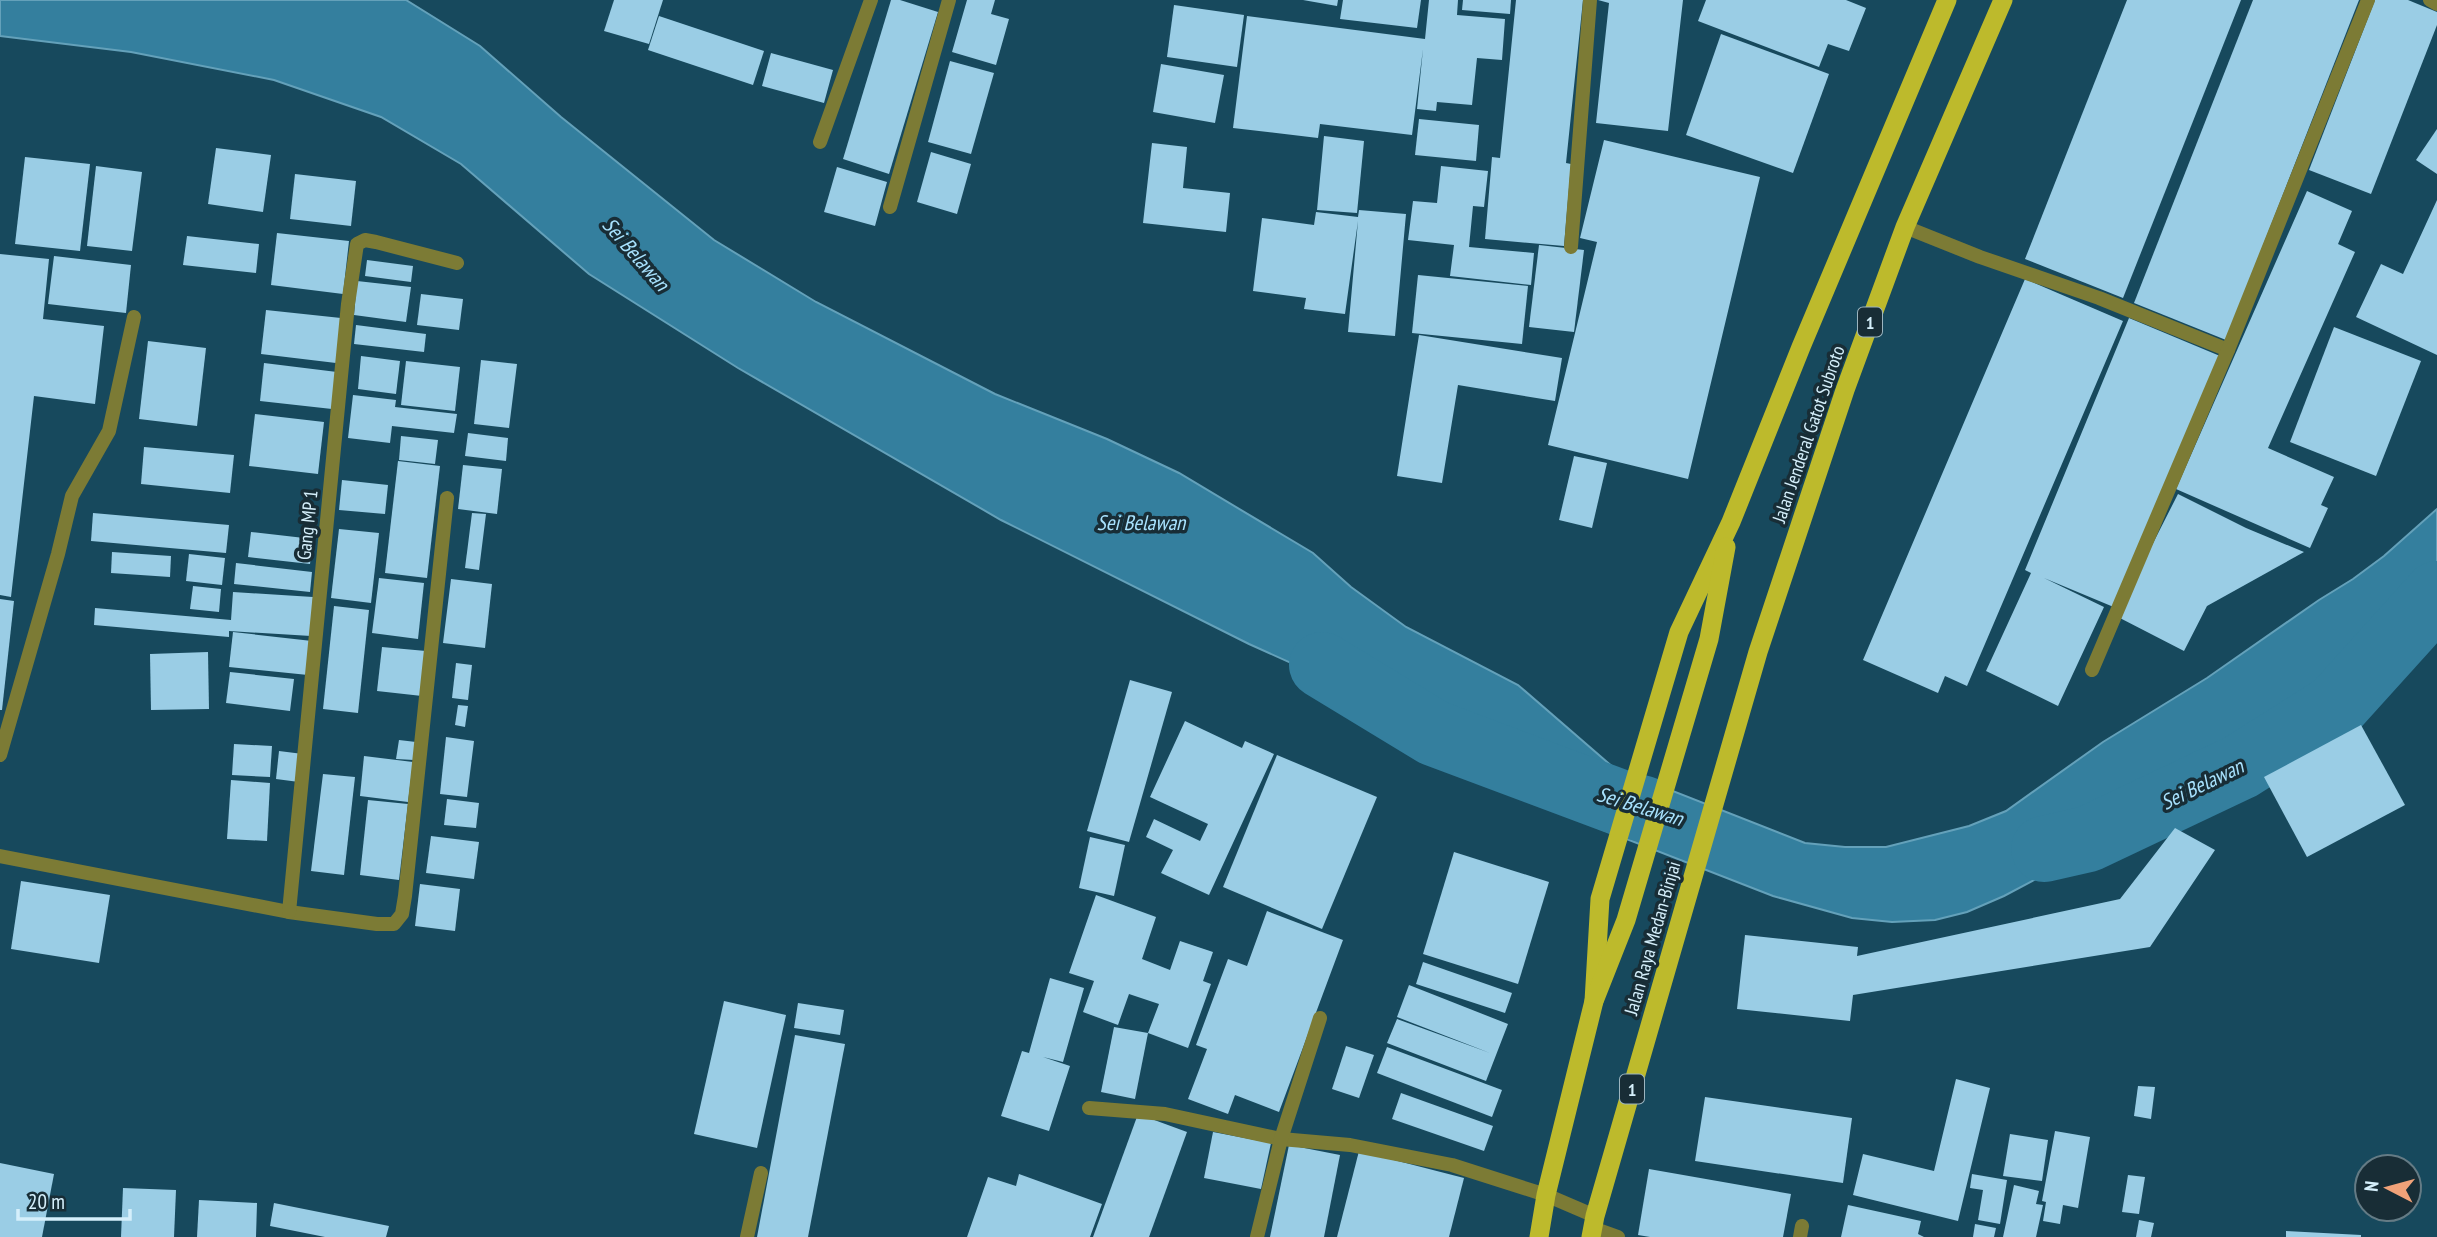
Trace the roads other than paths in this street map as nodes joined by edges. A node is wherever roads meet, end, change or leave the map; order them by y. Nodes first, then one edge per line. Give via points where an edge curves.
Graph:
1 (871, 0) edge
2 (949, 0) edge
3 (1590, 0) edge
4 (1947, 0) edge
5 (2003, 0) edge
6 (2368, 0) edge
7 (2430, 0) edge
8 (2437, 4) edge
9 (820, 142) dead end
10 (890, 207) dead end
11 (1905, 228) junction
12 (1571, 247) dead end
13 (457, 263) dead end
14 (134, 317) dead end
15 (2228, 351) junction
16 (447, 498) dead end
17 (1731, 522) junction
18 (1679, 632) joint
19 (1709, 639) joint
20 (1758, 652) joint
21 (2092, 670) dead end
22 (0, 755) edge
23 (0, 856) edge
24 (289, 912) junction
25 (1594, 1001) junction
26 (1320, 1018) dead end
27 (1089, 1108) dead end
28 (1281, 1139) junction
29 (761, 1173) dead end
30 (1546, 1195) junction
31 (1593, 1227) edge
32 (747, 1237) edge
33 (1257, 1237) edge
34 (1539, 1237) edge
35 (1618, 1237) edge

1 - 9 street
2 - 10 street
3 - 12 street
4 - 17 highway, Jalan Jenderal Gatot Subroto
5 - 11 highway, Jalan Jenderal Gatot Subroto / 1
6 - 15 street
7 - 8 street
11 - 15 street via 2099,298
11 - 20 highway, Jalan Jenderal Gatot Subroto / 1 via 1845,390
13 - 24 street, Gang MP 1 via 376,242 357,244
14 - 22 street via 109,431 72,496
15 - 21 street
16 - 24 street via 402,914 394,924 377,924
17 - 18 highway, Jalan Jenderal Gatot Subroto
17 - 19 highway, Jalan Jenderal Gatot Subroto
18 - 25 highway, Jalan Raya Medan-Binjai via 1600,899
19 - 25 highway, Jalan Raya Medan-Binjai via 1626,920
20 - 31 highway, Jalan Raya Medan-Binjai / 1
23 - 24 street
25 - 30 highway, Jalan Raya Medan-Binjai
26 - 28 street
27 - 28 street via 1165,1114
28 - 30 street via 1350,1145 1452,1165
28 - 33 street
29 - 32 street
30 - 31 street
30 - 34 highway, Jalan Raya Medan-Binjai
31 - 35 street

